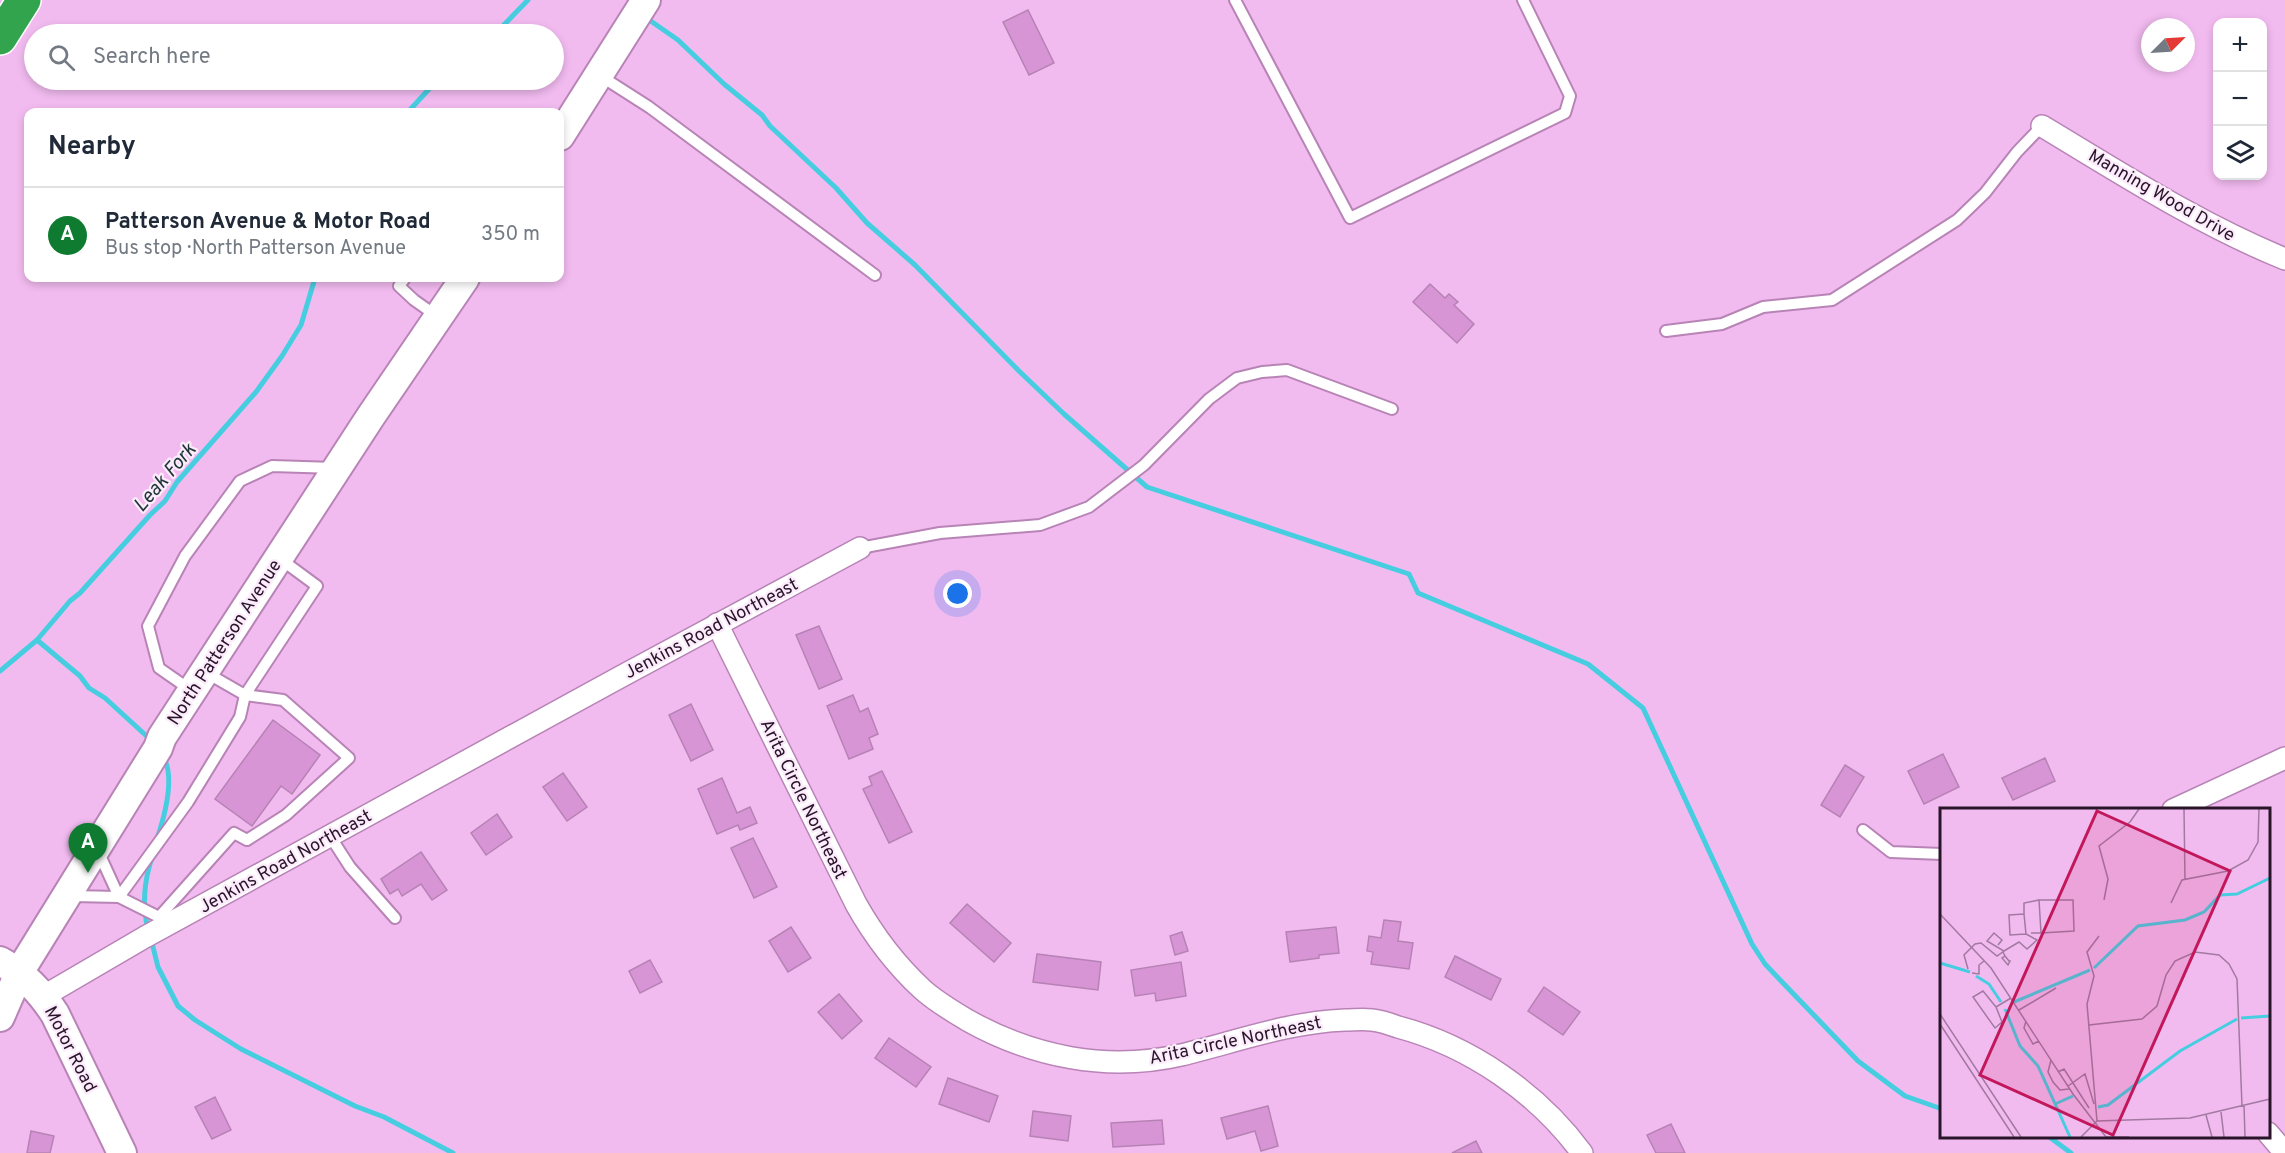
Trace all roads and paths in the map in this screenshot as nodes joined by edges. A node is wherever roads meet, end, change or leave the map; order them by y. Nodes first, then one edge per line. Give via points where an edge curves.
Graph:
1 (24, 0) edge
2 (646, 0) edge
3 (1235, 0) edge
4 (1523, 0) edge
5 (0, 38) edge
6 (598, 75) junction
7 (2042, 126) joint
8 (564, 130) edge
9 (2285, 259) edge
10 (875, 275) dead end
11 (402, 282) edge
12 (462, 282) edge
13 (438, 317) junction
14 (1666, 331) dead end
15 (1392, 410) dead end
16 (337, 468) junction
17 (860, 548) joint
18 (279, 558) junction
19 (717, 624) junction
20 (198, 682) junction
21 (245, 695) junction
22 (2285, 758) edge
23 (2177, 808) edge
24 (1863, 830) dead end
25 (330, 837) junction
26 (96, 848) junction
27 (1940, 854) edge
28 (66, 896) junction
29 (119, 897) junction
30 (395, 918) dead end
31 (162, 922) junction
32 (10, 966) edge
33 (44, 996) junction
34 (0, 1017) edge
35 (2270, 1136) edge
36 (122, 1153) edge
37 (1582, 1153) edge
38 (2284, 1153) edge

1 - 5 highway
2 - 6 main road
3 - 4 lane via 1350,218 1565,113 1570,96
6 - 8 main road
6 - 10 lane via 649,107
7 - 9 street, Manning Wood Drive via 2212,225
7 - 14 lane via 1985,194 1957,220 1832,300 1763,307 1722,324
11 - 13 lane via 399,286
12 - 13 main road, North Patterson Avenue
13 - 16 main road, North Patterson Avenue
15 - 17 lane, Jenkins Road Northeast via 1287,370 1237,378 1209,399 1144,465 1089,507 1040,525 940,533
16 - 18 main road, North Patterson Avenue
16 - 20 lane via 272,466 240,481 185,556 148,626 159,668
17 - 19 street, Jenkins Road Northeast
18 - 20 main road, North Patterson Avenue
18 - 21 lane via 317,586
19 - 25 street, Jenkins Road Northeast
19 - 37 street, Arita Circle Northeast via 872,932 924,991 957,1014 1014,1043 1099,1062 1179,1055 1323,1021 1372,1020 1419,1032 1481,1063 1545,1110
20 - 21 lane
20 - 26 main road, North Patterson Avenue
21 - 29 lane via 240,717 188,802
21 - 31 lane via 283,700 349,758 286,815 247,840 234,833
22 - 23 street
24 - 27 lane via 1891,852
25 - 30 lane via 350,867
25 - 31 street, Jenkins Road Northeast
26 - 28 main road, North Patterson Avenue
26 - 29 lane
28 - 29 lane
28 - 32 main road, North Patterson Avenue
29 - 31 lane
31 - 33 street, Jenkins Road Northeast
32 - 33 main road, Motor Road
32 - 34 main road, North Patterson Avenue
33 - 36 main road, Motor Road via 65,1031
35 - 38 street

